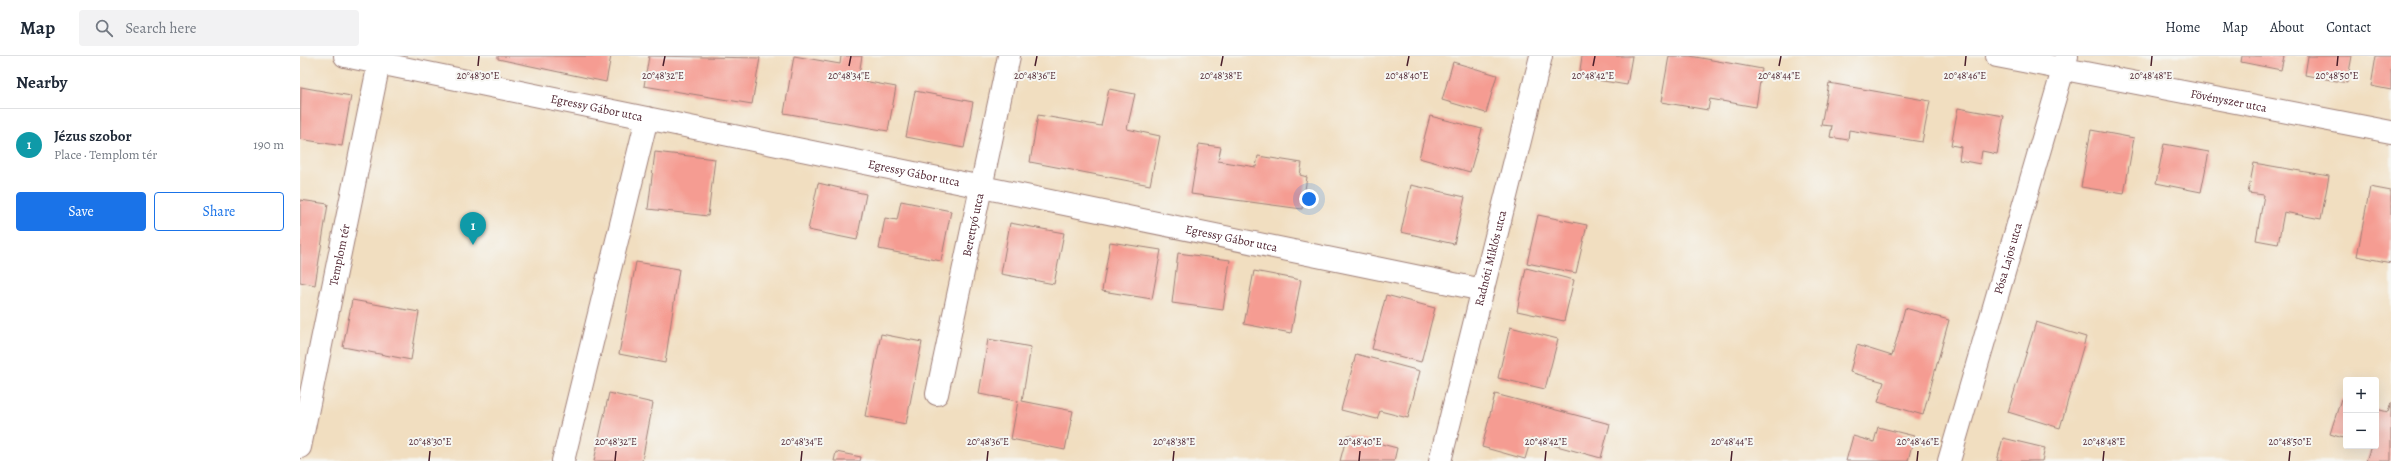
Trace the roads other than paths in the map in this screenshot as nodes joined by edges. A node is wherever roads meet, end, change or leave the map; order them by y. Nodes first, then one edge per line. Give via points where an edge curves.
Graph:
1 (345, 56) edge
2 (1009, 56) edge
3 (1541, 56) edge
4 (1997, 56) edge
5 (2065, 62) edge
6 (379, 63) junction
7 (647, 118) junction
8 (2391, 132) edge
9 (981, 187) junction
10 (1483, 290) junction
11 (937, 394) dead end
12 (300, 447) edge
13 (563, 461) edge
14 (1440, 461) edge
15 (1948, 461) edge

1 - 6 street, Egressy Gábor utca
2 - 9 street, Berettyó utca
3 - 10 street, Radnóti Miklós utca
4 - 5 street, Fövényszer utca
5 - 8 street, Fövényszer utca
5 - 15 street, Pósa Lajos utca
6 - 7 street, Egressy Gábor utca
6 - 12 street, Templom tér
7 - 9 street, Egressy Gábor utca
7 - 13 street
9 - 10 street, Egressy Gábor utca
9 - 11 street, Berettyó utca
10 - 14 street, Radnóti Miklós utca

